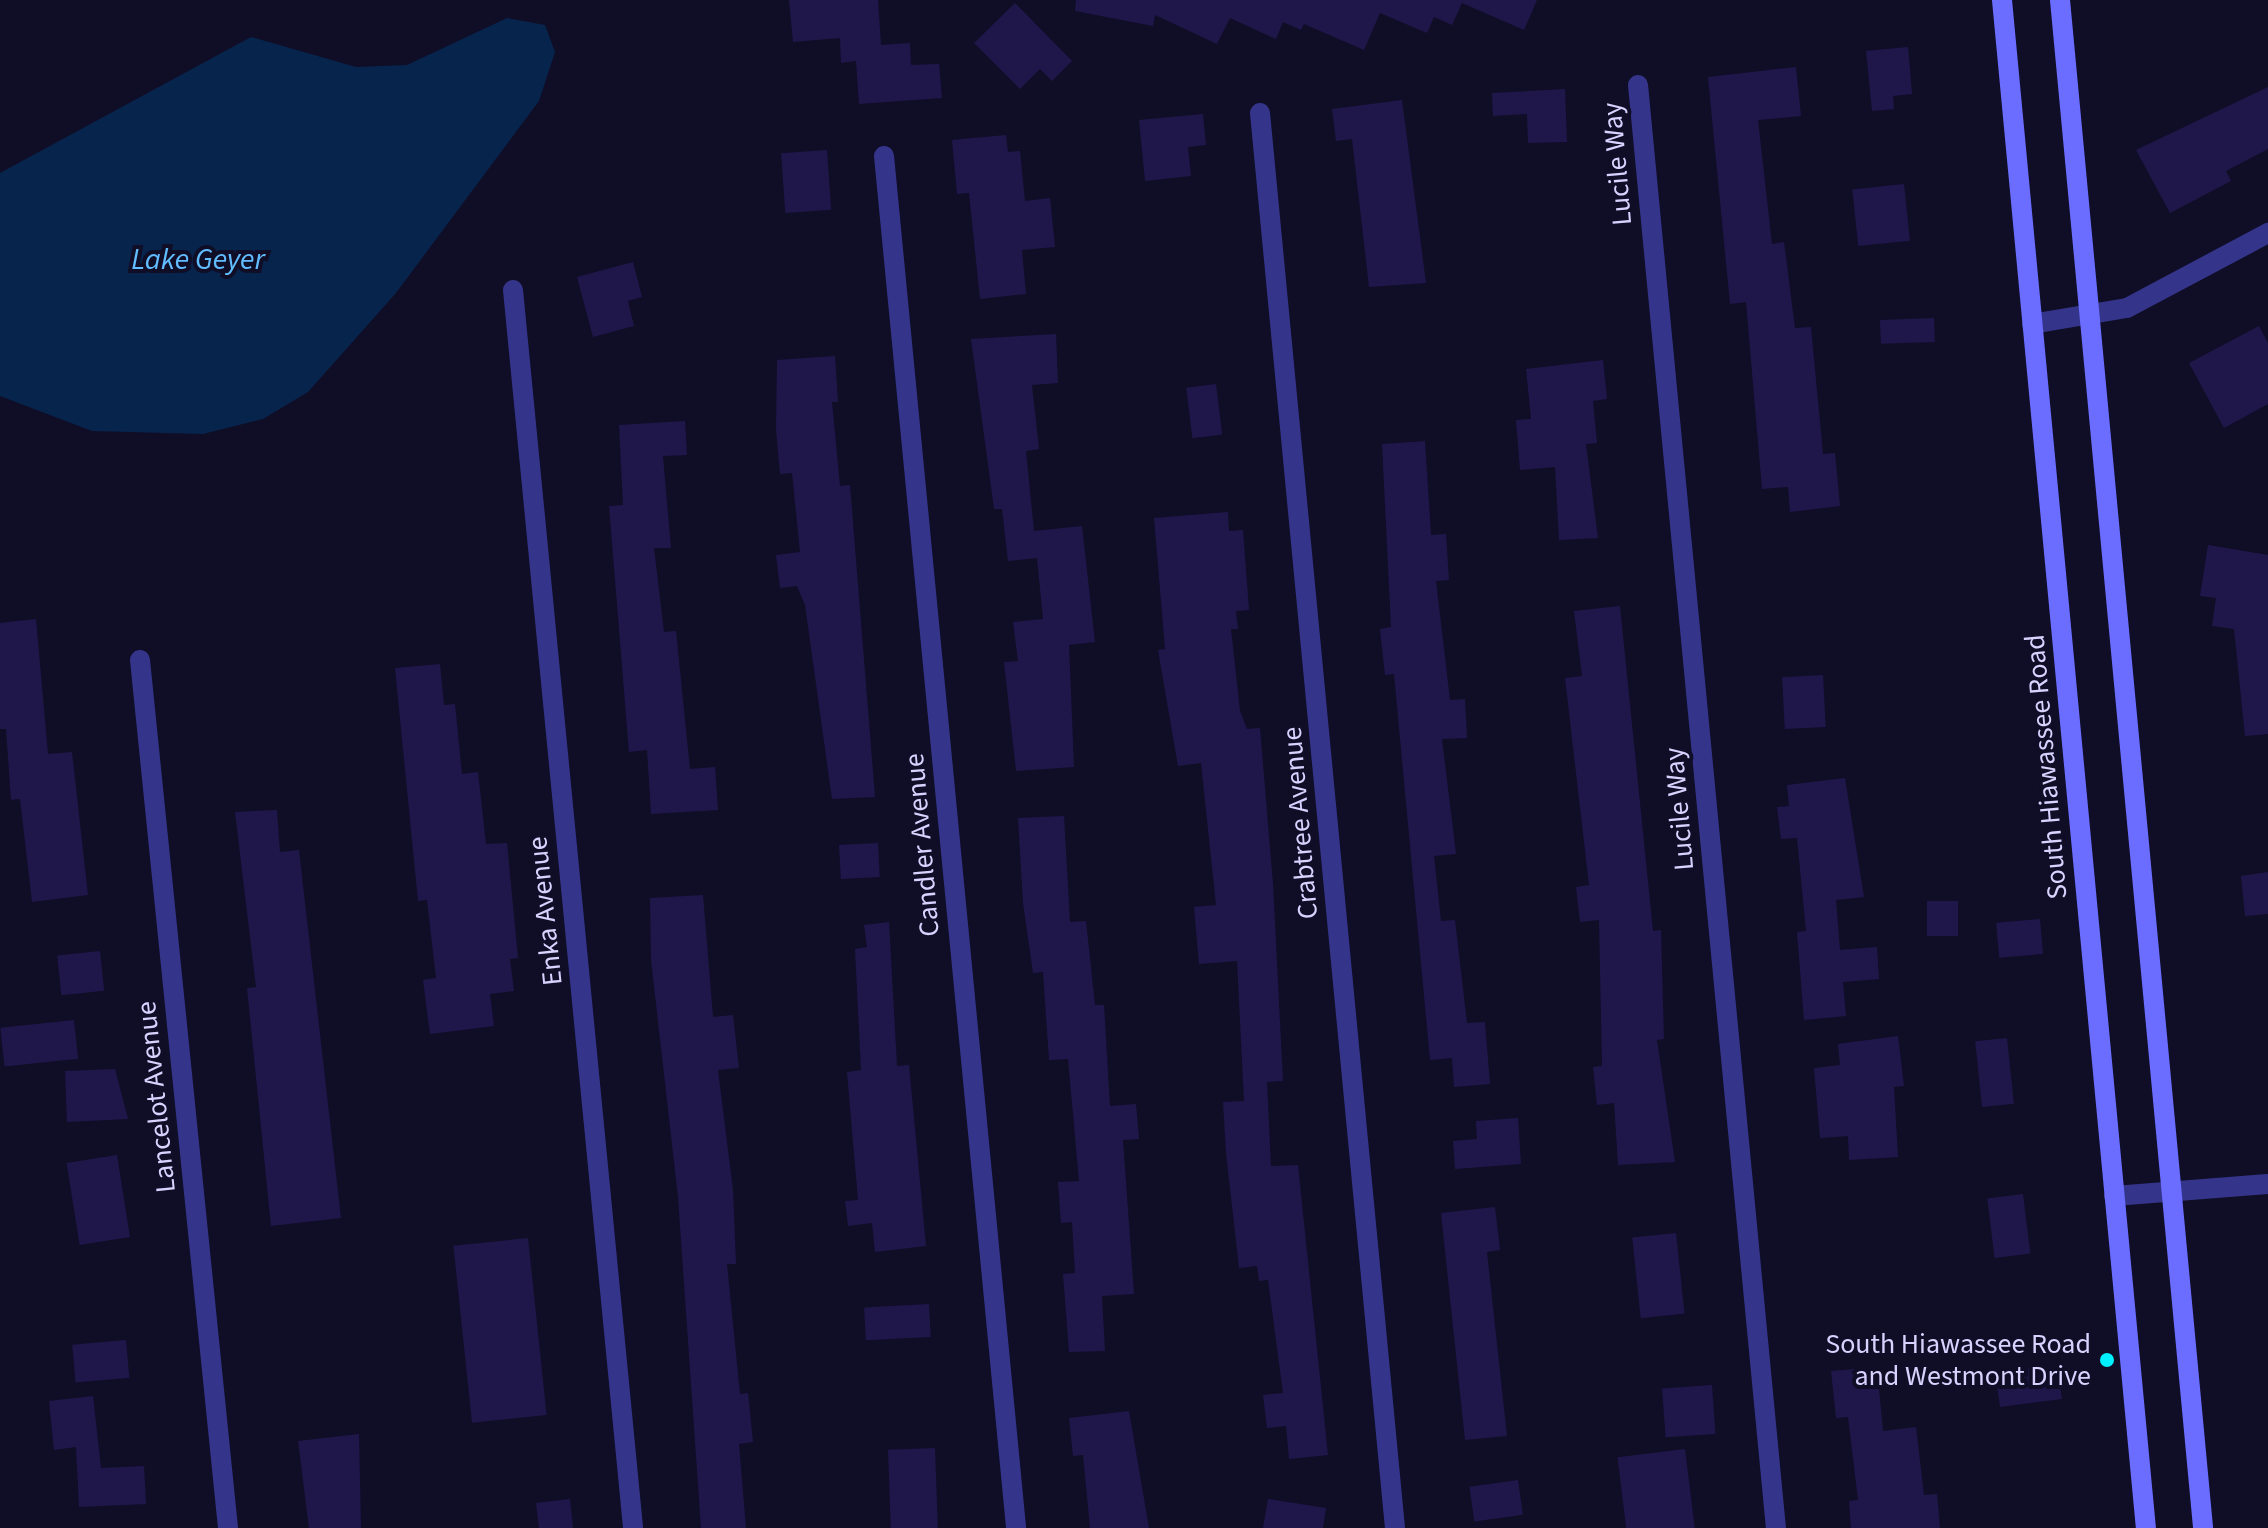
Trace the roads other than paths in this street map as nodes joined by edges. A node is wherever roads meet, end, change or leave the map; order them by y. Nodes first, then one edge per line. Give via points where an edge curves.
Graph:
1 (2002, 0) edge
2 (2060, 0) edge
3 (1638, 85) dead end
4 (1260, 113) dead end
5 (884, 156) dead end
6 (2268, 233) edge
7 (513, 290) dead end
8 (2090, 318) junction
9 (2032, 324) junction
10 (140, 660) dead end
11 (2268, 1184) edge
12 (2172, 1191) junction
13 (2114, 1196) junction
14 (228, 1528) edge
15 (633, 1528) edge
16 (1016, 1528) edge
17 (1395, 1528) edge
18 (1776, 1528) edge
19 (2146, 1528) edge
20 (2203, 1528) edge

1 - 9 street, South Hiawassee Road
2 - 8 street
3 - 18 street, Lucile Way
4 - 17 street, Crabtree Avenue
5 - 16 street, Candler Avenue
6 - 8 street via 2127,308
7 - 15 street, Enka Avenue
8 - 9 street
8 - 12 street
9 - 13 street, South Hiawassee Road
10 - 14 street, Lancelot Avenue
11 - 12 street
12 - 13 street
12 - 20 street
13 - 19 street, South Hiawassee Road

